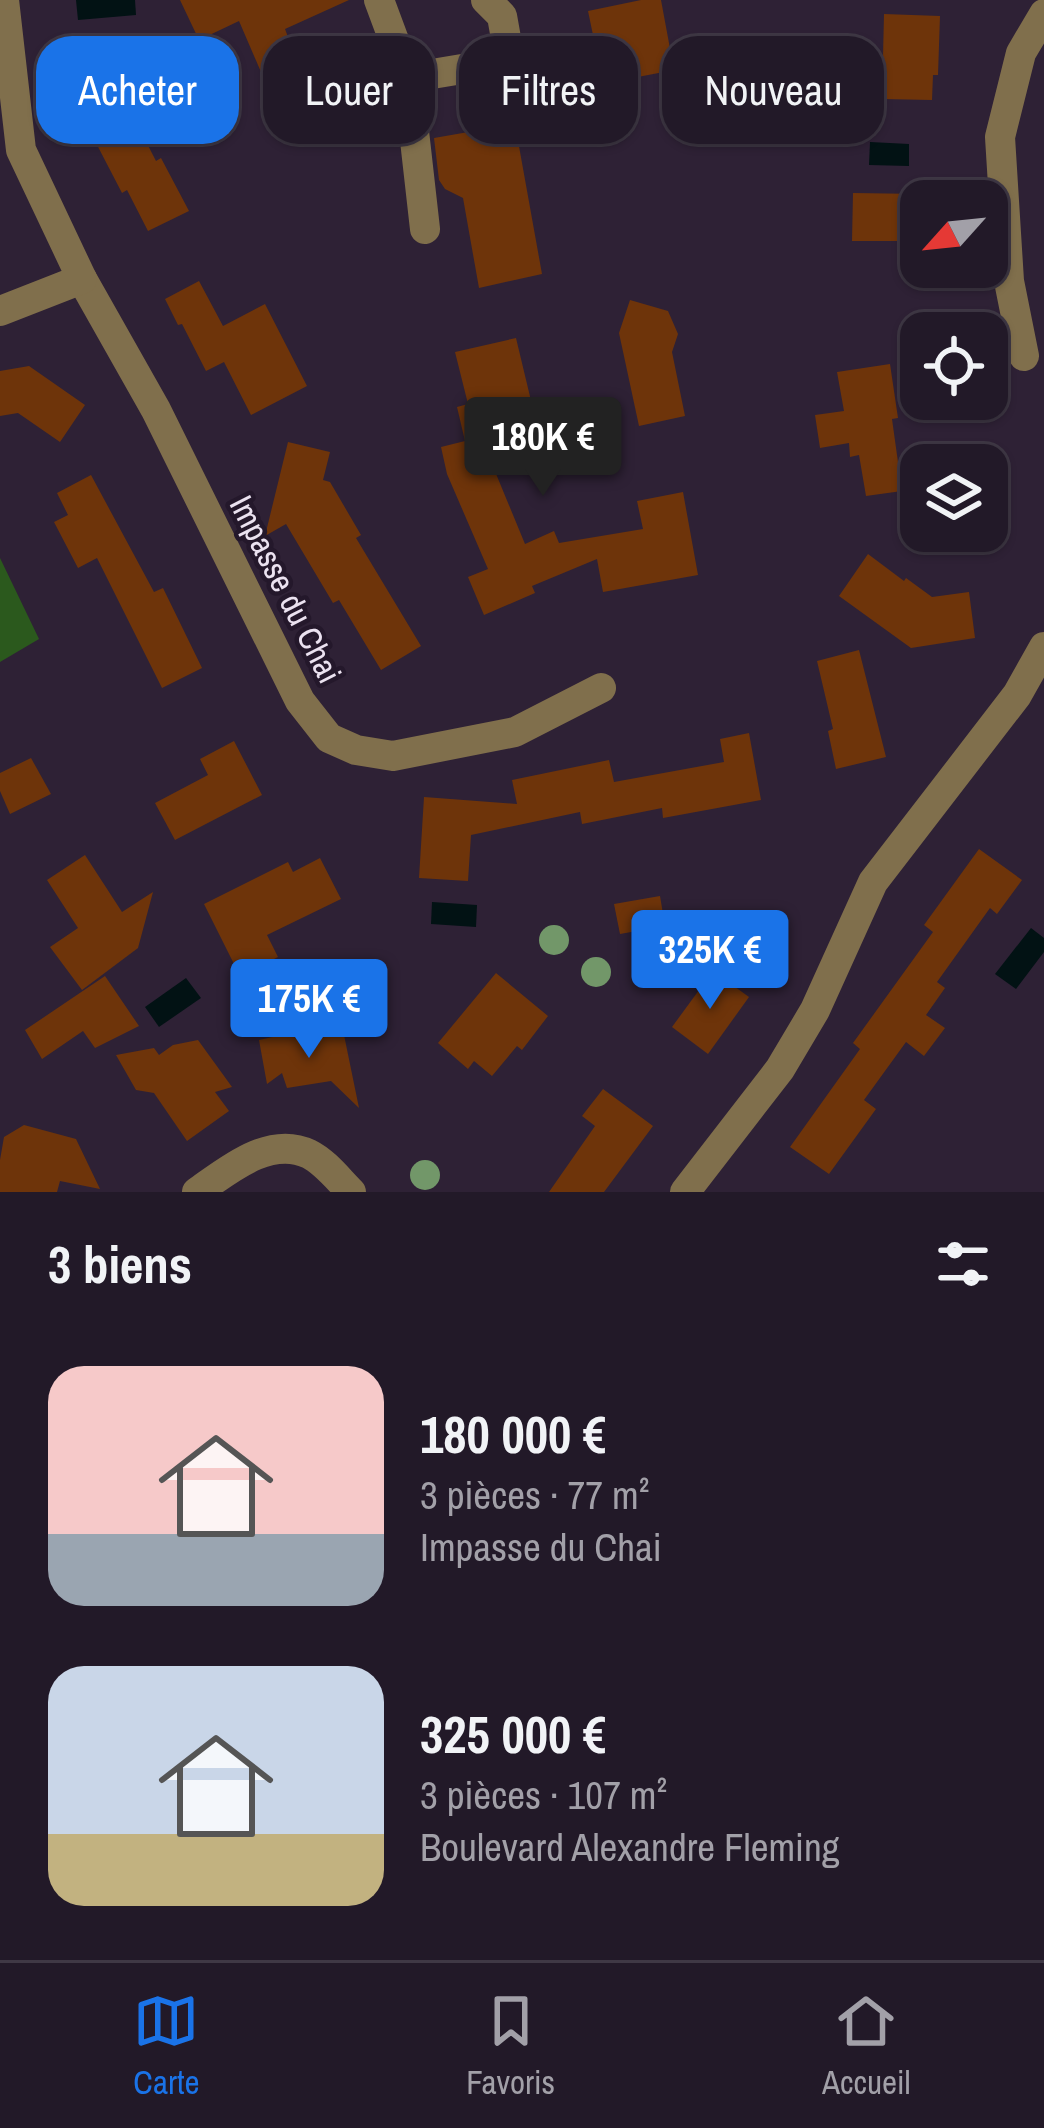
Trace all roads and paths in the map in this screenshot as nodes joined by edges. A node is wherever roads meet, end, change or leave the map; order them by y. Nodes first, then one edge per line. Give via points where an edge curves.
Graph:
1 (4, 0) edge
2 (379, 0) edge
3 (486, 0) edge
4 (1044, 14) edge
5 (392, 36) edge
6 (435, 74) edge
7 (415, 144) edge
8 (425, 229) dead end
9 (82, 279) junction
10 (0, 311) edge
11 (1024, 356) dead end
12 (1044, 647) edge
13 (601, 688) dead end
14 (197, 1192) edge
15 (351, 1192) edge
16 (686, 1192) edge

1 - 9 street, Impasse du Chai via 21,150
2 - 5 street
3 - 6 street via 502,16 510,61
4 - 11 street via 1021,53 1000,136
7 - 8 street
9 - 10 street
9 - 13 street, Impasse du Chai via 300,701 329,738 393,756 515,732
12 - 16 street via 1017,695 873,882 791,1050
14 - 15 street via 242,1160 284,1149 307,1153

